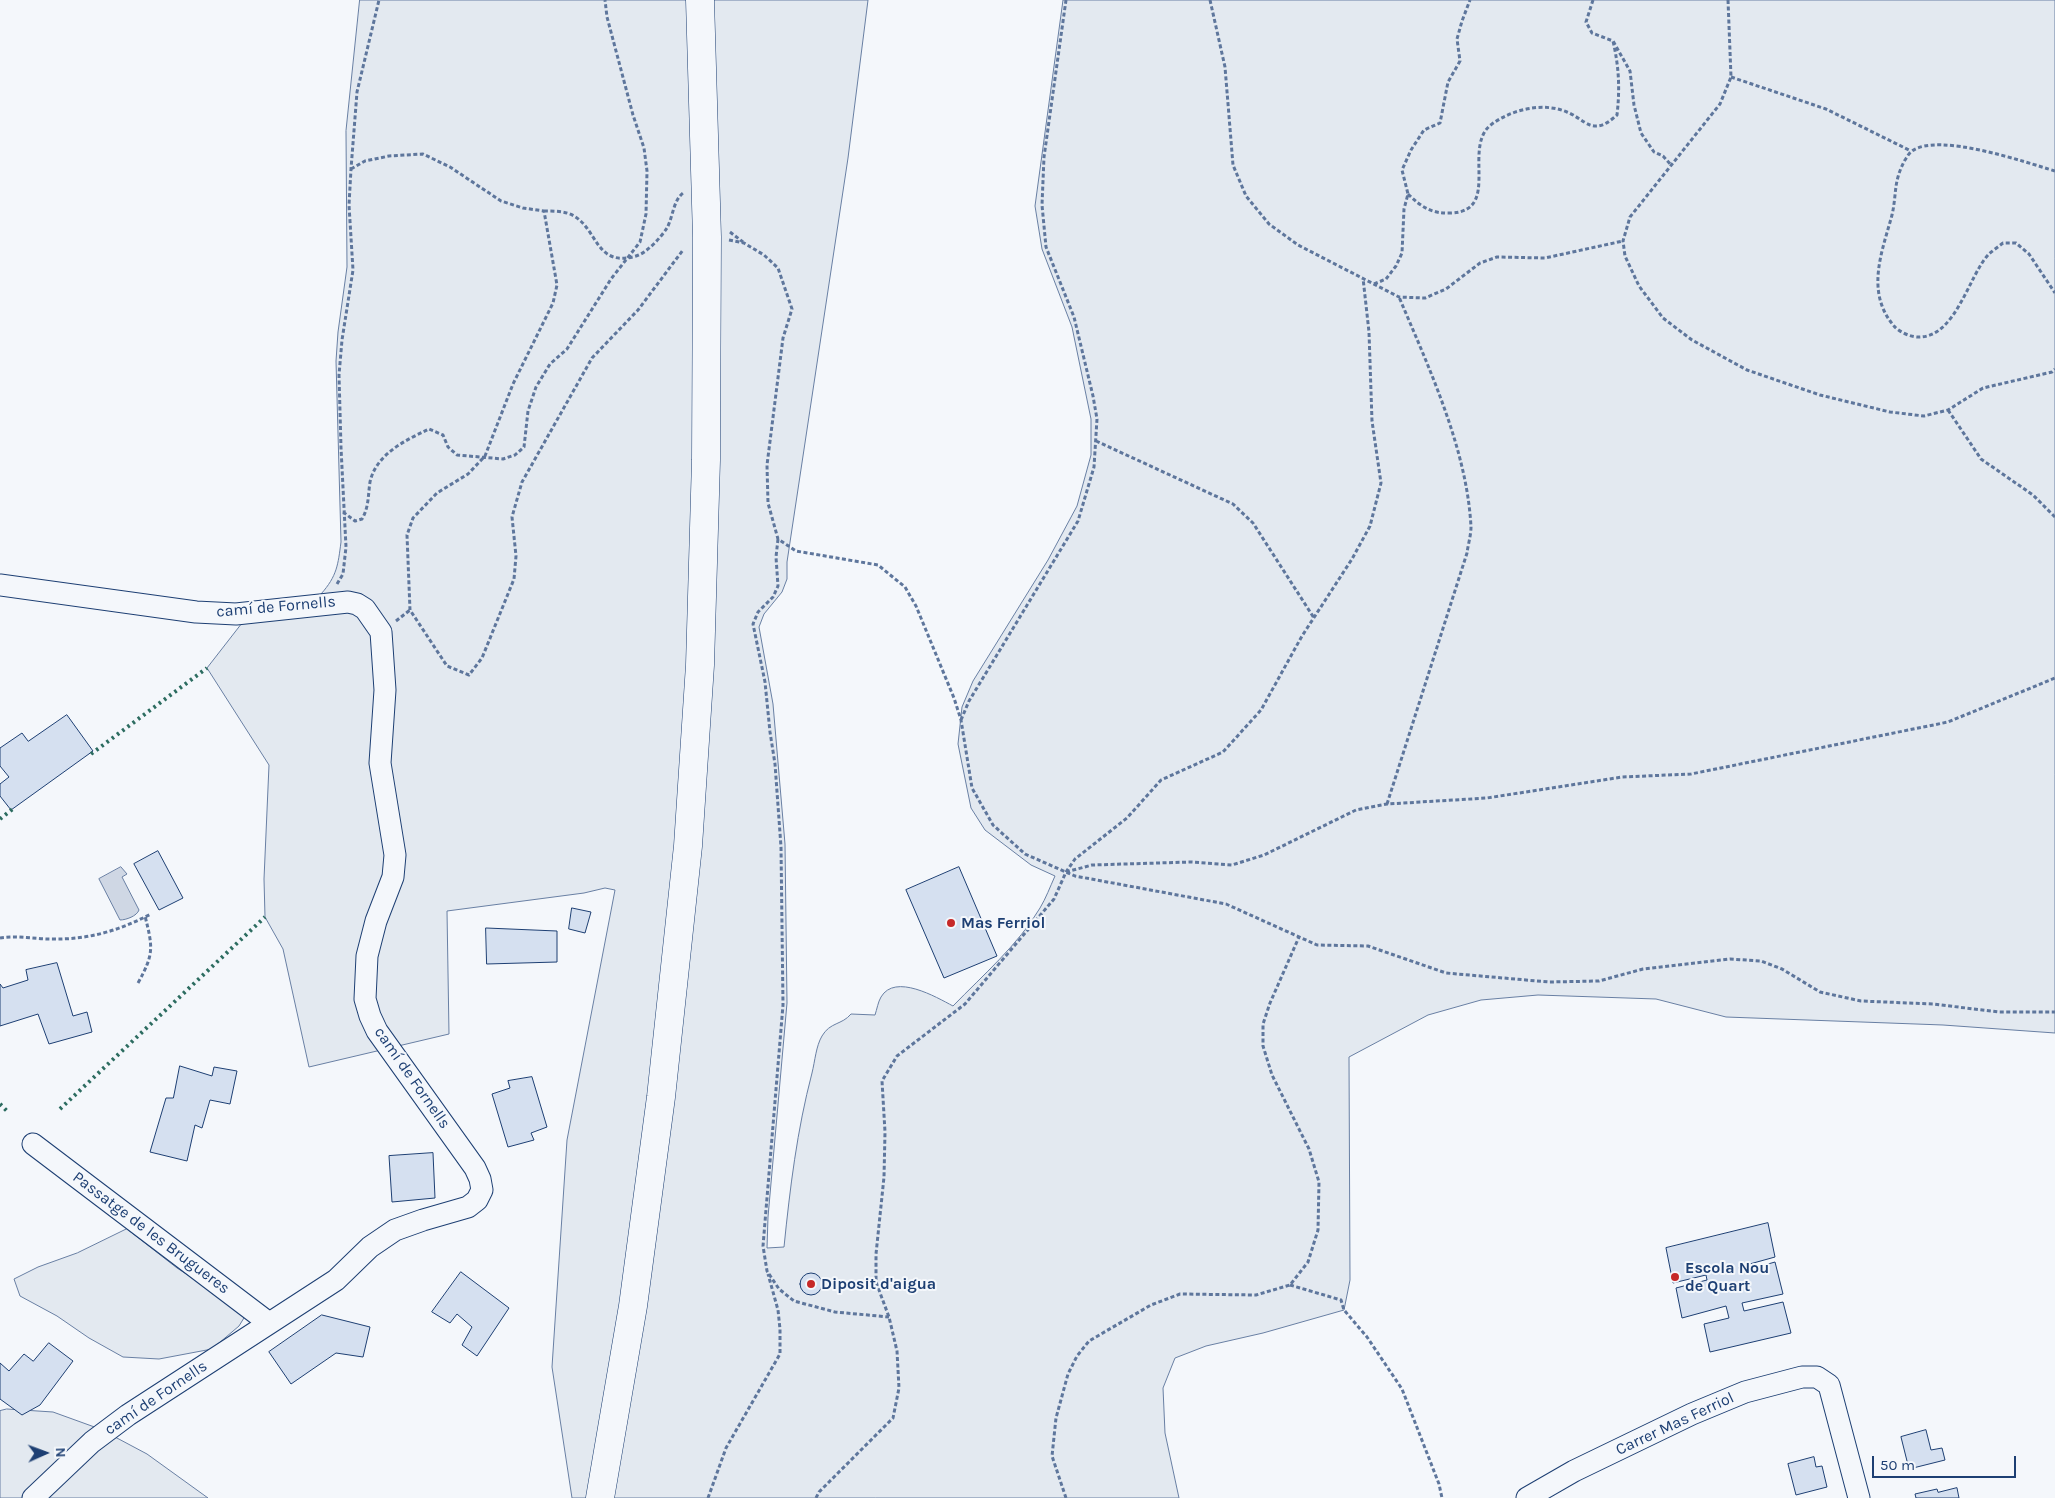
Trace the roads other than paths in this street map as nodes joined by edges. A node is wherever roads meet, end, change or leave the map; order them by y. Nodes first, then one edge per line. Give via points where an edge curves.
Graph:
1 (700, 0) edge
2 (0, 585) edge
3 (33, 1144) dead end
4 (268, 1323) junction
5 (33, 1498) edge
6 (600, 1498) edge
7 (1527, 1498) edge
8 (1859, 1498) edge

1 - 6 main road via 707,237 706,460 700,665 688,846 638,1268
2 - 4 street, camí de Fornells via 196,612 236,614 348,602 357,604 371,615 381,632 385,690 380,764 395,855 393,877 367,956 365,999 377,1030 475,1168 482,1190 468,1207 395,1230 370,1247 336,1280
3 - 4 street, Passatge de les Brugueres
4 - 5 street, camí de Fornells via 128,1415 92,1442
7 - 8 street, Carrer Mas Ferriol via 1574,1471 1692,1414 1745,1392 1802,1377 1817,1377 1829,1385

